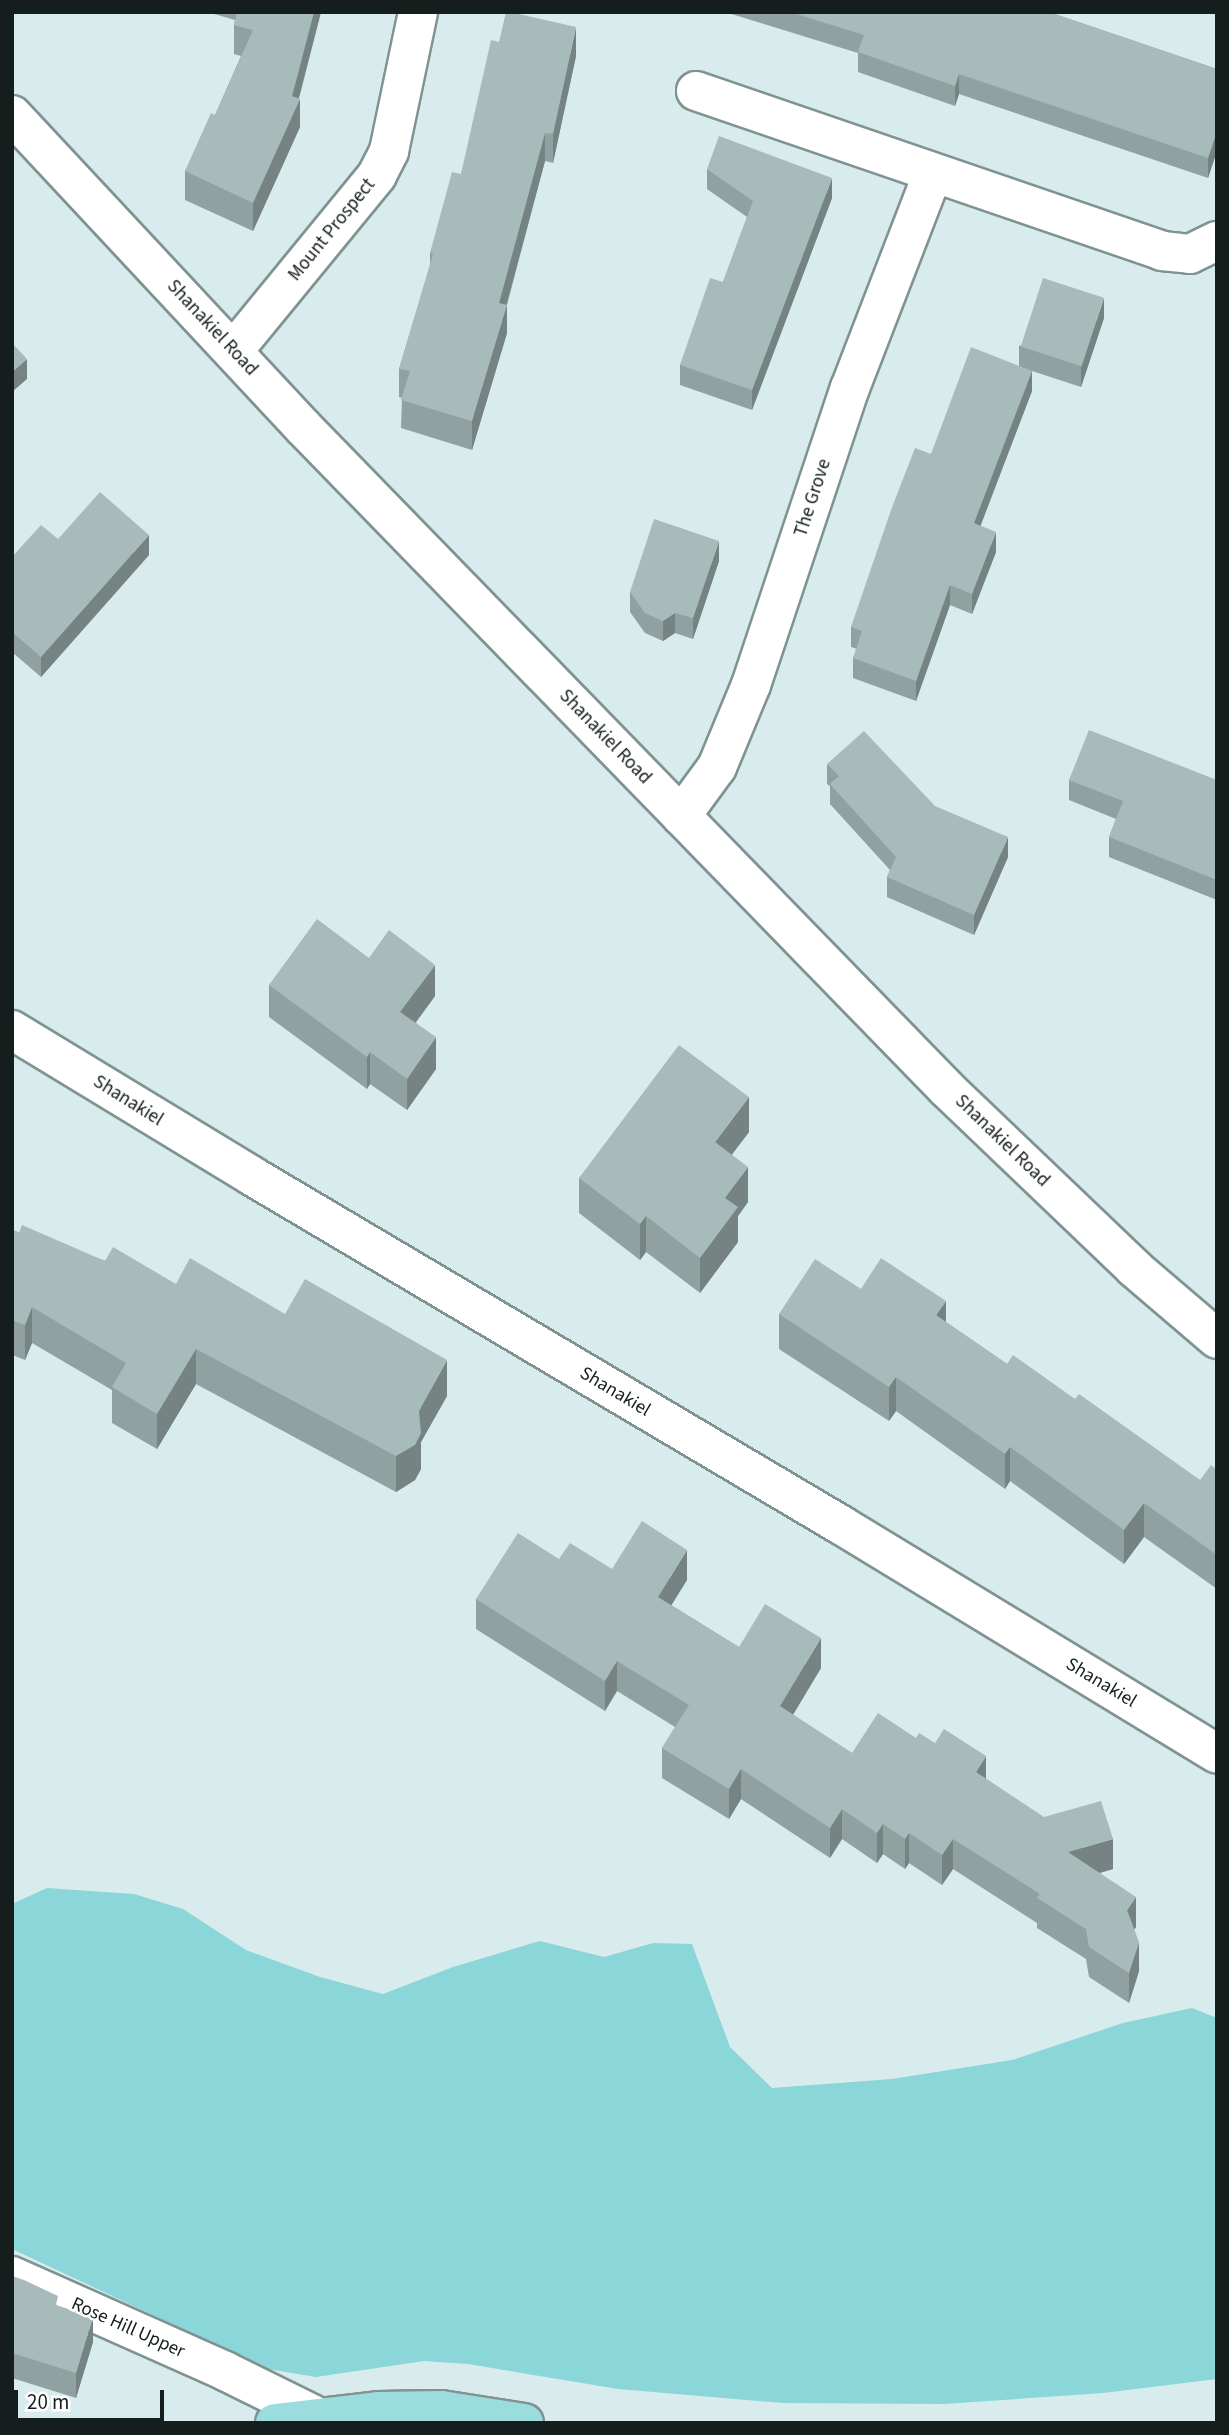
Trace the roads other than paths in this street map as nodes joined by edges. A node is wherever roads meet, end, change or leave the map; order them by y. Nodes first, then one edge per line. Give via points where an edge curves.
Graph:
1 (418, 12) edge
2 (696, 91) dead end
3 (12, 115) edge
4 (933, 173) junction
5 (1217, 241) edge
6 (234, 350) junction
7 (681, 816) junction
8 (12, 1030) edge
9 (1217, 1339) edge
10 (1217, 1754) edge
11 (12, 2276) edge
12 (318, 2417) junction
13 (275, 2423) edge
14 (524, 2423) edge

1 - 6 street, Mount Prospect via 389,151 377,175
2 - 4 street
3 - 6 street, Shanakiel Road
4 - 5 street via 1163,251 1191,254
4 - 7 street, The Grove via 850,388 747,697 717,767
6 - 7 street, Shanakiel Road via 303,427
7 - 9 street, Shanakiel Road via 955,1097 1134,1268
8 - 10 street, Shanakiel
11 - 12 street, Rose Hill Upper
12 - 13 main road
12 - 14 main road via 442,2410

